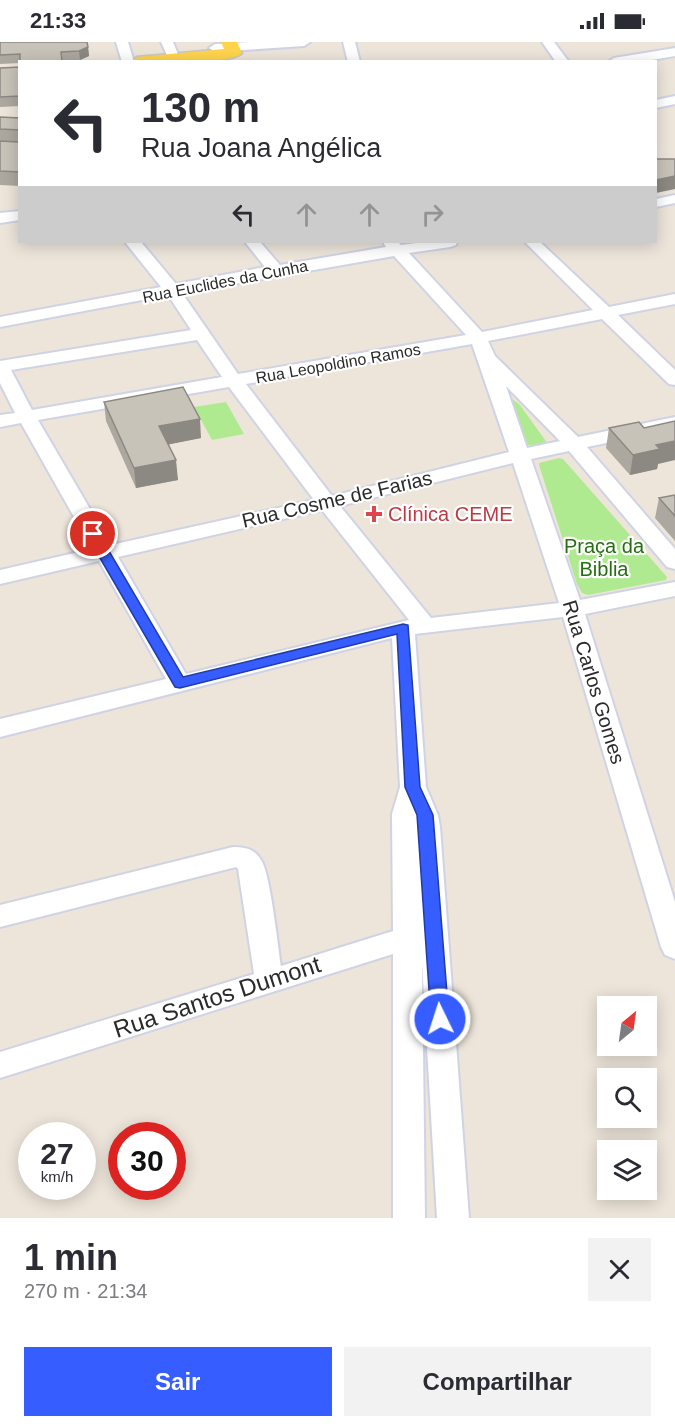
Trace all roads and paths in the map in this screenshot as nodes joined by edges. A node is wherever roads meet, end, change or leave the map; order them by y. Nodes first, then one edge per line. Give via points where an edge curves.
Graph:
1 (122, 42) edge
2 (167, 42) edge
3 (304, 42) edge
4 (349, 42) edge
5 (548, 42) edge
6 (226, 51) edge
7 (675, 52) edge
8 (174, 58) junction
9 (127, 60) edge
10 (156, 60) edge
11 (354, 60) edge
12 (562, 60) edge
13 (626, 60) edge
14 (673, 102) edge
15 (657, 104) edge
16 (675, 199) edge
17 (657, 203) edge
18 (18, 215) edge
19 (0, 218) edge
20 (134, 243) edge
21 (253, 243) edge
22 (436, 243) edge
23 (533, 243) edge
24 (394, 246) edge
25 (276, 270) junction
26 (173, 291) junction
27 (675, 298) edge
28 (605, 313) junction
29 (0, 322) edge
30 (201, 334) junction
31 (478, 338) junction
32 (487, 357) junction
33 (0, 366) edge
34 (675, 380) edge
35 (234, 381) junction
36 (26, 416) junction
37 (0, 421) edge
38 (675, 423) edge
39 (575, 445) junction
40 (520, 455) junction
41 (327, 503) junction
42 (104, 553) junction
43 (675, 562) edge
44 (0, 577) edge
45 (675, 589) edge
46 (572, 609) junction
47 (414, 627) junction
48 (180, 683) junction
49 (0, 728) edge
50 (0, 916) edge
51 (421, 933) junction
52 (675, 947) edge
53 (268, 980) junction
54 (0, 1065) edge
55 (409, 1218) edge
56 (453, 1218) edge

1 - 9 street
2 - 8 street
3 - 6 street
4 - 11 street
5 - 12 street
6 - 8 main road
7 - 13 street
8 - 10 main road
14 - 15 street
16 - 17 street
18 - 19 street
20 - 26 street
21 - 25 street
22 - 24 street, Rua Euclides da Cunha
23 - 28 street
24 - 25 street, Rua Euclides da Cunha
24 - 31 street, Rua Carlos Gomes
25 - 26 street, Rua Euclides da Cunha
26 - 29 street, Rua Euclides da Cunha
26 - 30 street
27 - 28 street, Rua Leopoldino Ramos
28 - 31 street, Rua Leopoldino Ramos
28 - 34 street
30 - 33 street
30 - 35 street
31 - 32 street, Rua Carlos Gomes
31 - 35 street, Rua Leopoldino Ramos
32 - 39 street
32 - 40 street, Rua Carlos Gomes
33 - 36 street
35 - 36 street, Rua Leopoldino Ramos
35 - 41 street
36 - 37 street, Rua Leopoldino Ramos
36 - 42 street
38 - 39 street, Rua Cosme de Farias
39 - 40 street, Rua Cosme de Farias
39 - 43 street
40 - 41 street, Rua Cosme de Farias
40 - 46 street, Rua Carlos Gomes
41 - 42 street, Rua Cosme de Farias
41 - 47 street
42 - 44 street, Rua Cosme de Farias
42 - 48 street
45 - 46 street
46 - 47 street
46 - 52 street, Rua Carlos Gomes
47 - 48 street
47 - 51 street via 413,787 405,826
48 - 49 street
50 - 53 street via 242,857 251,866
51 - 53 street, Rua Santos Dumont
51 - 55 street
51 - 56 street
53 - 54 street, Rua Santos Dumont

